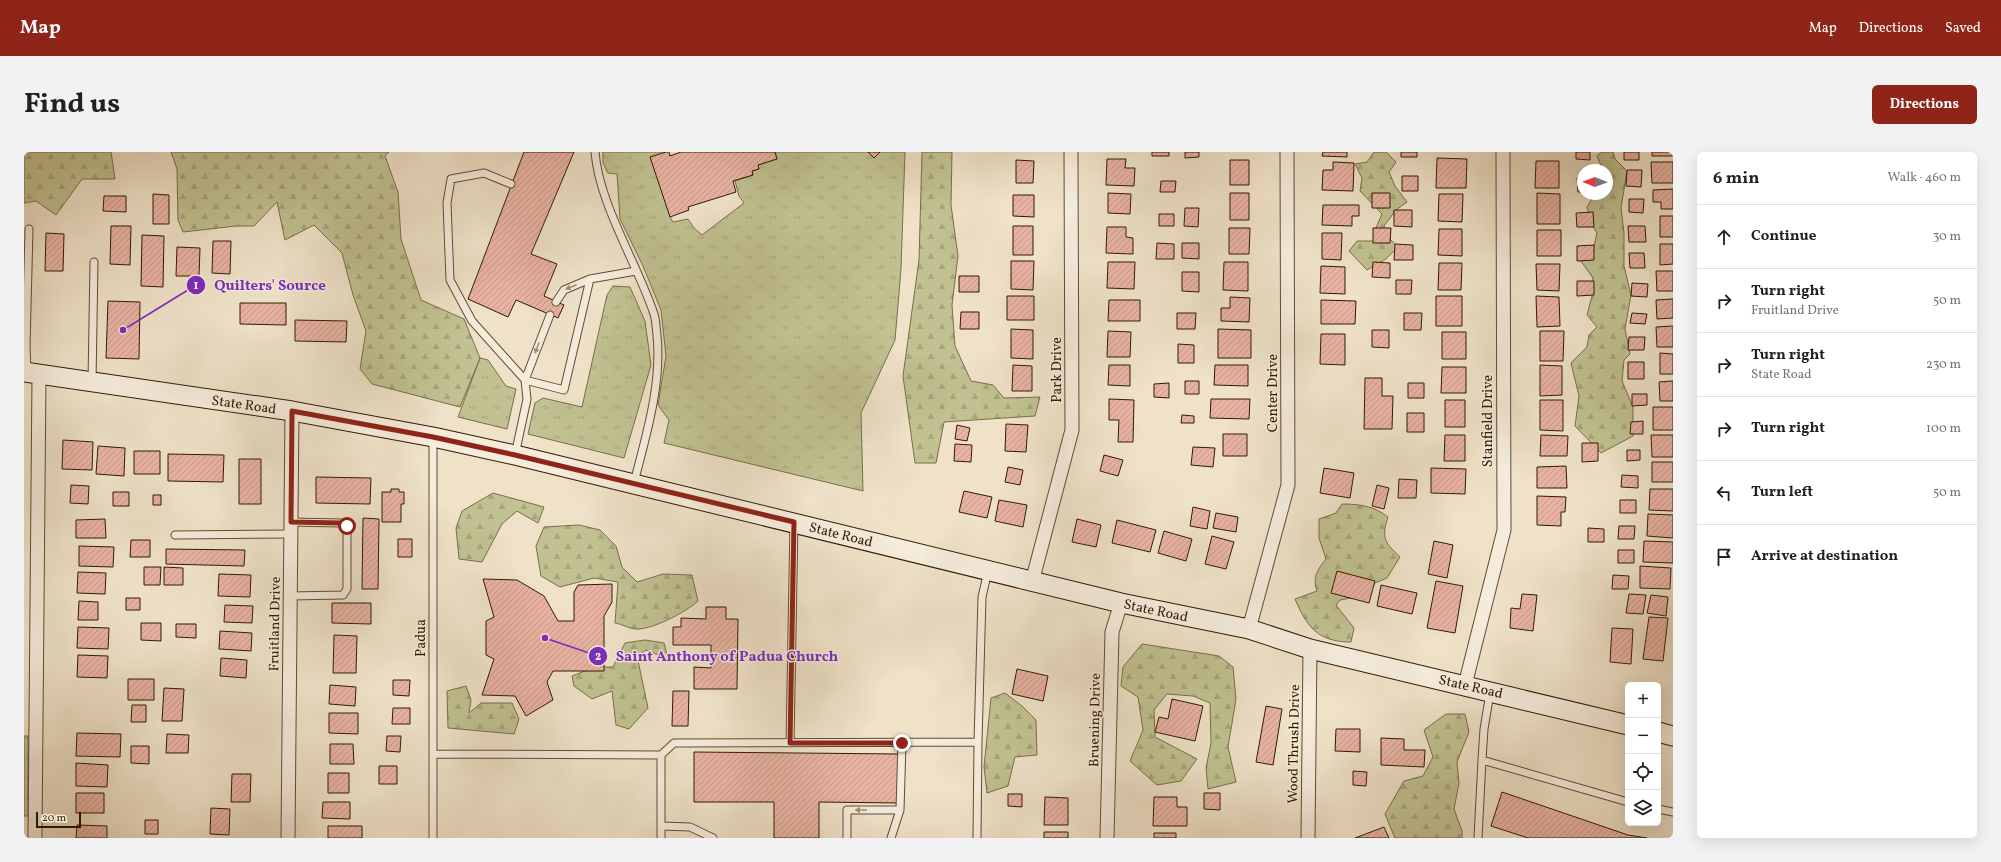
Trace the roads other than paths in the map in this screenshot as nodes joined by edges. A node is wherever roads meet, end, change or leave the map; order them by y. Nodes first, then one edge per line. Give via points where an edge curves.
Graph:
1 (595, 152) edge
2 (1071, 152) edge
3 (1287, 152) edge
4 (1503, 152) edge
5 (511, 184) dead end
6 (29, 229) dead end
7 (94, 262) dead end
8 (636, 271) junction
9 (590, 279) junction
10 (556, 302) dead end
11 (550, 315) dead end
12 (30, 373) edge
13 (525, 380) junction
14 (92, 382) junction
15 (292, 411) junction
16 (433, 437) junction
17 (515, 455) junction
18 (634, 484) junction
19 (794, 522) junction
20 (291, 528) junction
21 (175, 535) dead end
22 (988, 571) junction
23 (1032, 582) junction
24 (290, 596) junction
25 (1121, 603) junction
26 (1249, 629) junction
27 (1310, 649) junction
28 (1465, 685) junction
29 (1491, 691) junction
30 (1625, 724) edge
31 (1661, 733) edge
32 (1673, 736) edge
33 (978, 742) junction
34 (790, 743) junction
35 (902, 743) junction
36 (433, 754) junction
37 (661, 755) junction
38 (1482, 760) junction
39 (1625, 801) edge
40 (900, 810) junction
41 (1661, 810) edge
42 (1673, 812) edge
43 (661, 826) junction
44 (36, 838) edge
45 (288, 838) edge
46 (433, 838) edge
47 (661, 838) edge
48 (713, 838) edge
49 (847, 838) edge
50 (891, 838) edge
51 (977, 838) edge
52 (1107, 838) edge
53 (1308, 838) edge
54 (1478, 838) edge

1 - 8 lane via 596,167
2 - 23 street, Park Drive via 1072,430
3 - 26 street, Center Drive via 1288,485
4 - 28 street, Stanfield Drive via 1504,530
5 - 13 lane via 484,173 451,179 447,202 450,280 472,321
6 - 12 lane via 26,346
7 - 14 lane
8 - 9 lane
8 - 18 lane via 654,315 659,354 655,396
9 -> 10 lane via 564,290
9 - 13 lane via 564,390
11 -> 13 lane
12 - 14 main road, State Road
12 - 44 street
13 - 17 lane via 527,399
14 - 15 main road, State Road
15 - 16 main road, State Road
15 - 20 street, Fruitland Drive
16 - 17 main road, State Road
16 - 36 lane, Padua
17 - 18 main road, State Road
18 - 19 main road, State Road
19 - 22 main road, State Road
19 - 34 lane
20 - 21 lane
20 - 24 street, Fruitland Drive
20 - 24 lane via 341,523 347,526 347,589 343,594
22 - 23 main road, State Road
22 - 33 lane via 982,597
23 - 25 main road, State Road
24 - 45 street, Fruitland Drive
25 - 26 main road, State Road
25 - 52 street, Bruening Drive via 1112,632
26 - 27 main road, State Road
27 - 28 main road, State Road
27 - 53 street, Wood Thrush Drive
28 - 29 main road, State Road
29 - 30 main road, State Road
29 - 38 lane via 1484,729
31 - 32 main road
33 - 35 lane
33 - 51 lane
34 - 35 lane
34 - 37 lane via 674,743
35 - 40 lane
36 - 37 lane
36 - 46 lane, Padua
37 - 43 lane
38 - 39 lane
38 - 54 lane
40 -> 49 lane via 847,810
40 - 50 lane
41 - 42 lane
43 - 47 lane
43 - 48 lane via 690,827

